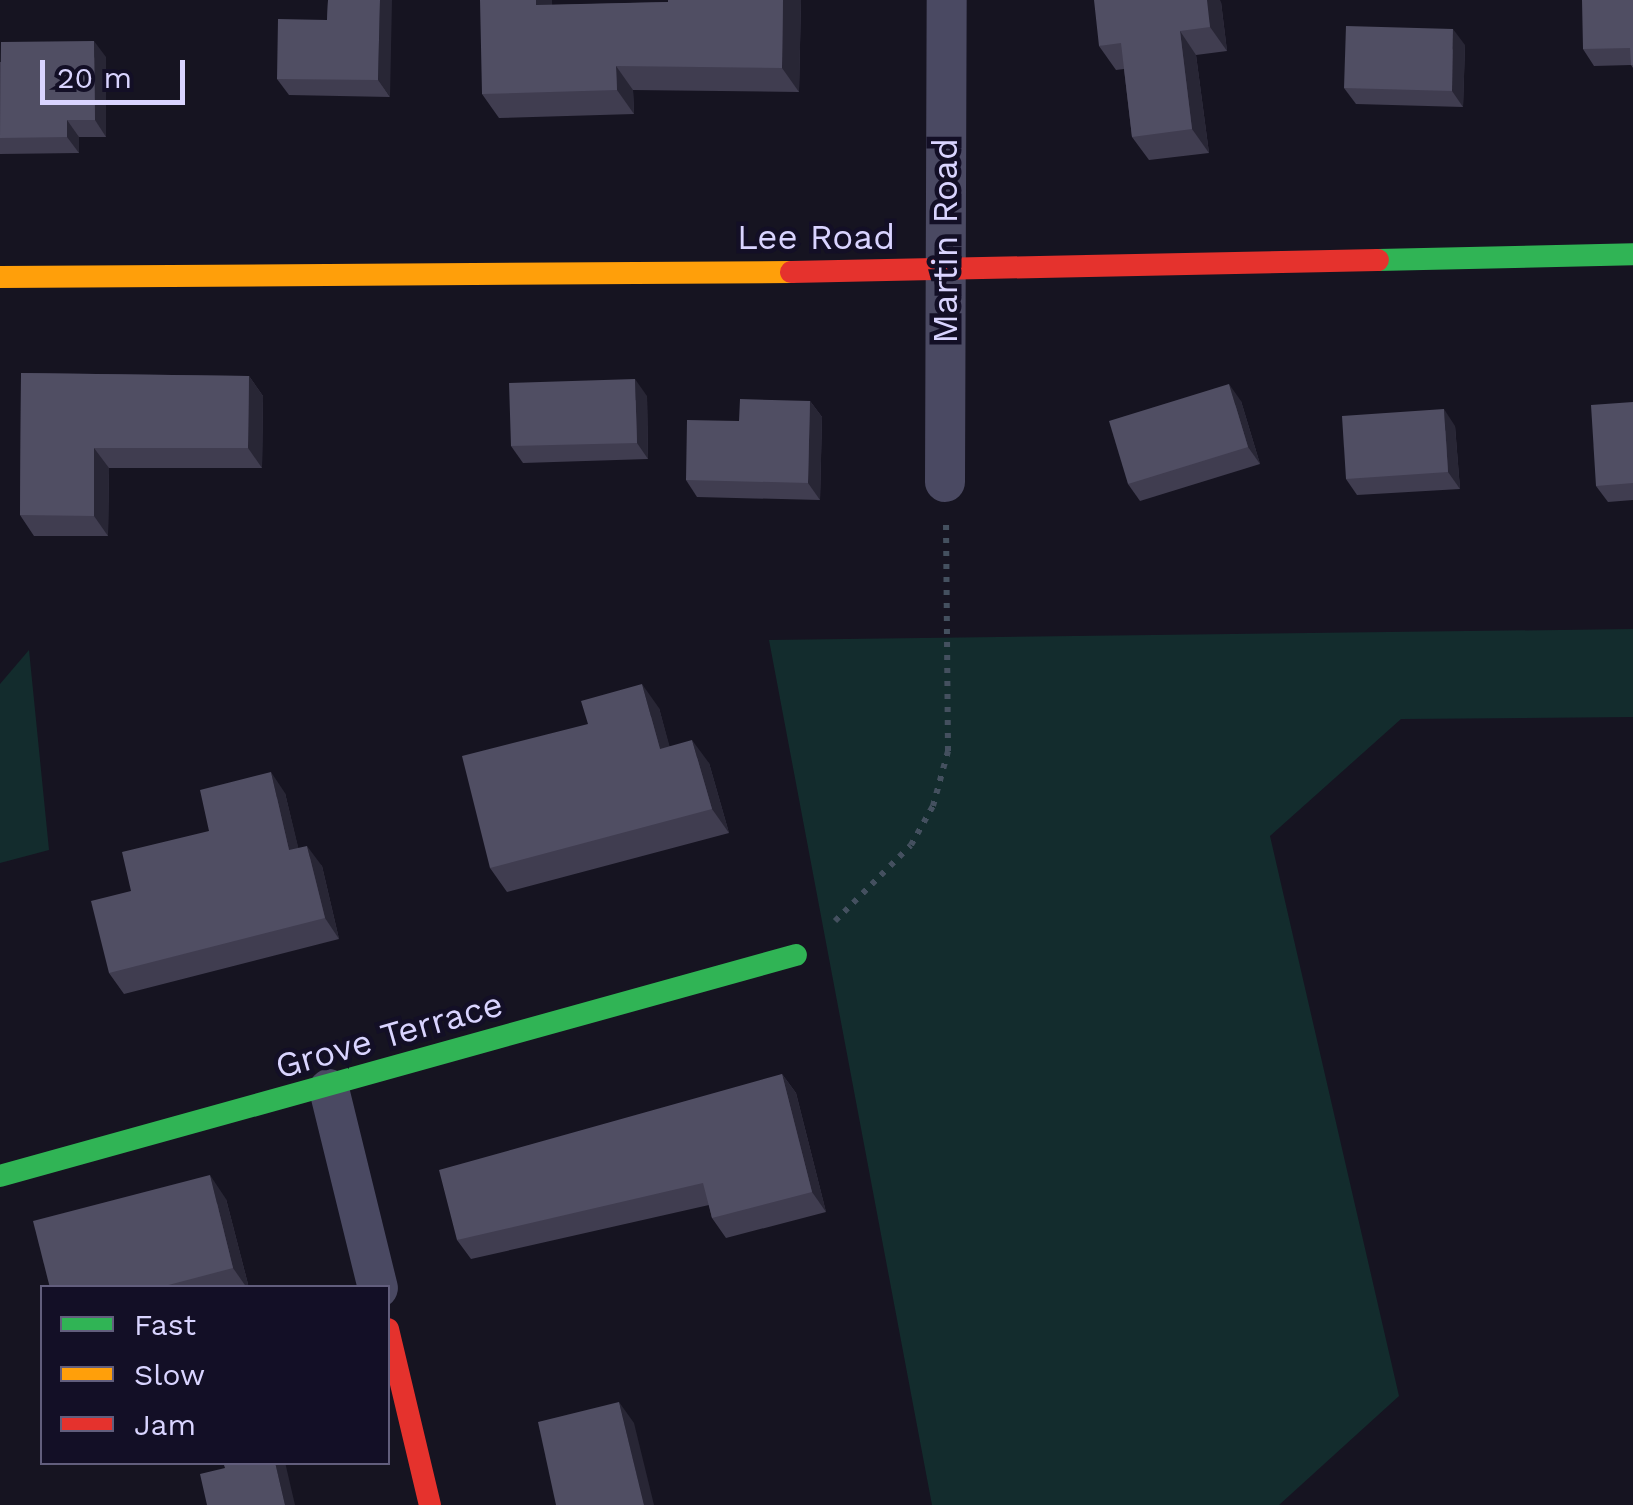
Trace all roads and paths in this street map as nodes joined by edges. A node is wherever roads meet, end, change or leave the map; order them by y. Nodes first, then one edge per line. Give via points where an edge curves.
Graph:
1 (947, 0) edge
2 (1633, 254) edge
3 (943, 271) junction
4 (0, 277) edge
5 (945, 482) joint
6 (796, 955) joint
7 (329, 1089) junction
8 (0, 1176) edge
9 (377, 1285) edge
10 (390, 1336) edge
11 (430, 1505) edge

1 - 3 street, Martin Road
2 - 3 street, Lee Road
3 - 4 street, Lee Road
3 - 5 street, Martin Road
5 - 6 path via 948,733 933,806 911,845
6 - 7 street, Grove Terrace
7 - 8 street, Grove Terrace
7 - 9 street
10 - 11 street

